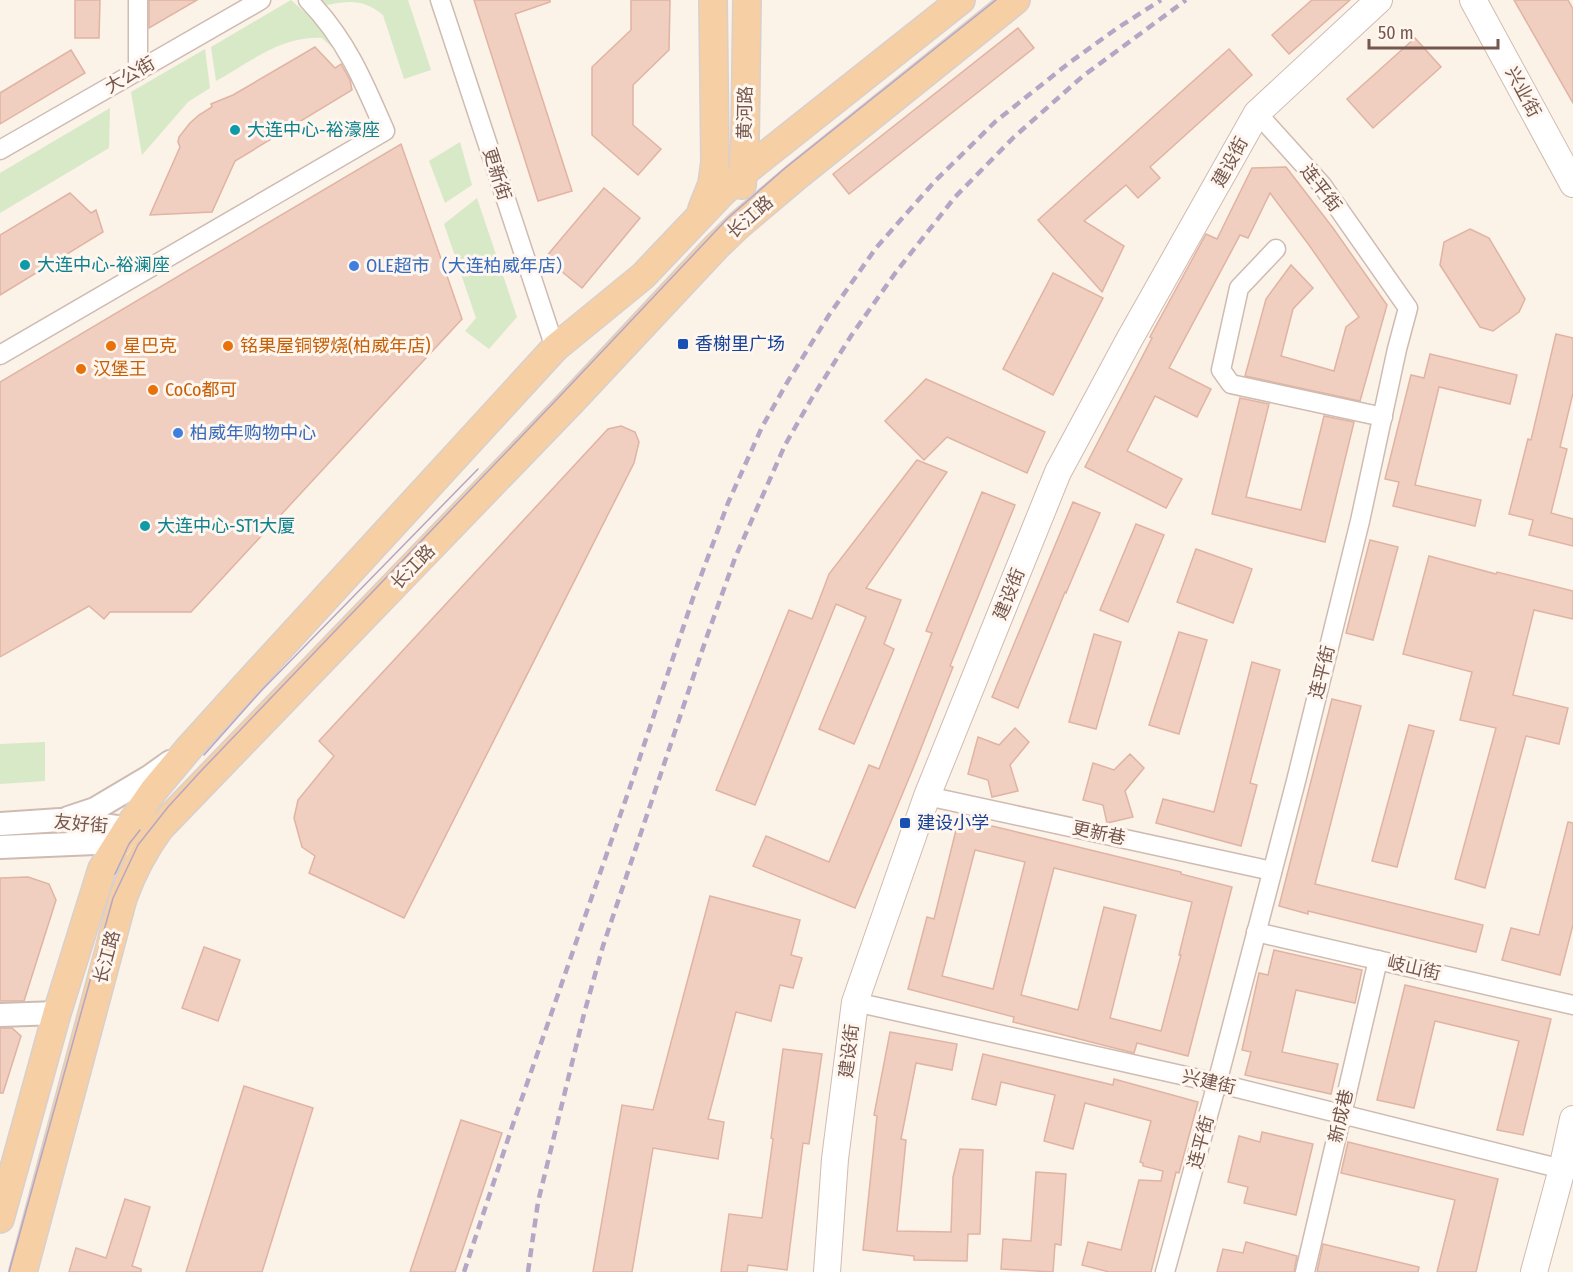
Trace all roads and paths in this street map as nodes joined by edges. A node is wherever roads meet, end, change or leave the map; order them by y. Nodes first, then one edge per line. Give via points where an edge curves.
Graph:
1 (138, 0) edge
2 (261, 0) edge
3 (308, 0) edge
4 (440, 0) edge
5 (712, 0) edge
6 (747, 0) edge
7 (961, 0) edge
8 (1016, 0) edge
9 (1379, 0) edge
10 (1473, 0) edge
11 (138, 71) junction
12 (1257, 113) junction
13 (0, 150) edge
14 (743, 173) junction
15 (1571, 176) edge
16 (699, 216) junction
17 (739, 225) junction
18 (1276, 249) dead end
19 (555, 348) junction
20 (0, 355) edge
21 (1383, 417) junction
22 (190, 747) junction
23 (927, 796) junction
24 (60, 820) junction
25 (0, 824) edge
26 (138, 836) junction
27 (0, 847) edge
28 (1272, 871) junction
29 (1256, 932) junction
30 (1378, 960) junction
31 (855, 1002) junction
32 (1573, 1005) edge
33 (57, 1012) junction
34 (0, 1016) edge
35 (1217, 1083) junction
36 (1342, 1114) junction
37 (1573, 1119) edge
38 (1562, 1169) junction
39 (0, 1219) edge
40 (23, 1272) edge
41 (827, 1272) edge
42 (1165, 1272) edge
43 (1305, 1272) edge
44 (1534, 1272) edge

1 - 11 street
2 - 11 street, 大公街
3 - 20 street via 325,17 347,51 385,131
4 - 19 street, 更新街
5 - 16 main road, 黄河路 via 715,162 712,184
6 - 14 main road, 黄河路
7 - 14 main road, 长江路
8 - 17 main road, 长江路
9 - 12 main road, 建设街
10 - 15 main road, 兴业街
11 - 13 street, 大公街
12 - 21 street, 连平街 via 1322,185 1408,308
12 - 23 main road, 建设街 via 1058,472
14 - 16 main road, 长江路
14 - 17 main road, 黄河路
16 - 19 main road, 长江路 via 643,276
17 - 26 main road, 长江路 via 572,401
18 - 21 street via 1239,288 1221,370 1231,384
19 - 22 main road, 长江路
21 - 28 street, 连平街
22 - 24 street via 149,777 95,808
22 - 26 main road, 长江路 via 154,790
23 - 28 street, 更新巷
23 - 31 main road, 建设街
24 - 25 street, 友好街
24 - 26 street, 友好街
26 - 27 street, 友好街
26 - 33 main road, 长江路 via 102,869
26 - 40 main road, 长江路 via 131,877
28 - 29 street, 连平街
29 - 30 street, 岐山街
29 - 35 street, 连平街
30 - 32 street, 岐山街
30 - 36 street, 新成巷
31 - 35 street, 兴建街
31 - 41 main road, 建设街 via 835,1159
33 - 34 street
33 - 39 main road, 长江路
35 - 36 street, 兴建街
35 - 42 street, 连平街
36 - 38 street, 兴建街
36 - 43 street, 新成巷
37 - 38 main road
38 - 44 main road

